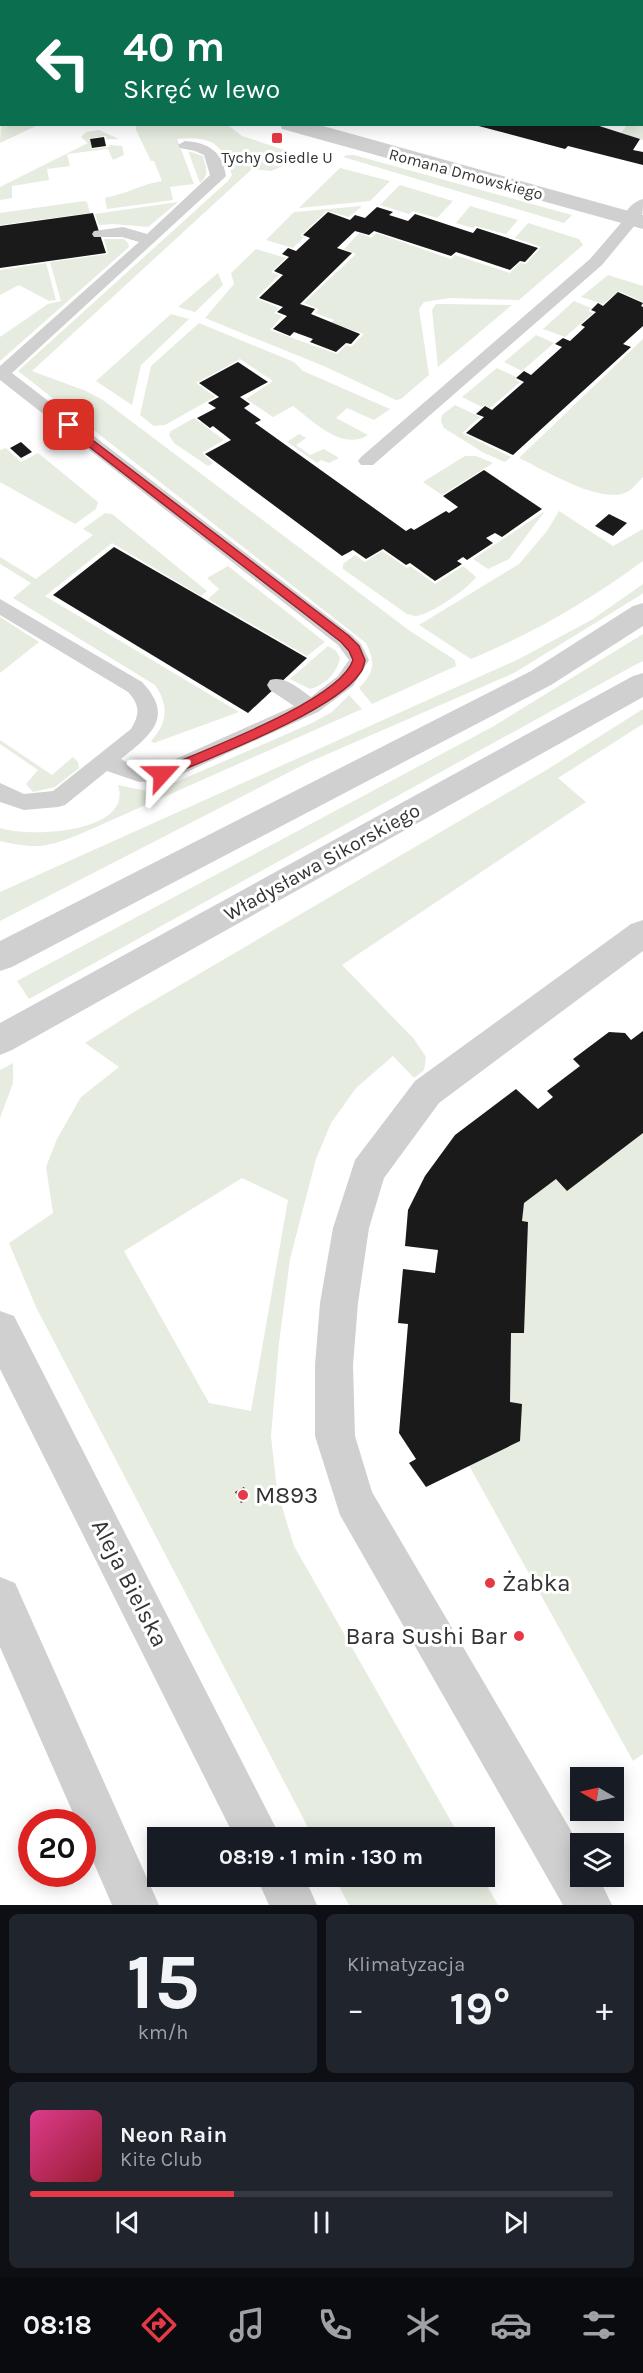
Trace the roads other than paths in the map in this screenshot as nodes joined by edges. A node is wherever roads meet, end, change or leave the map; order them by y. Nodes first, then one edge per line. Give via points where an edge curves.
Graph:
1 (298, 126) edge
2 (185, 145) dead end
3 (640, 216) edge
4 (100, 234) dead end
5 (150, 240) junction
6 (1, 374) edge
7 (367, 461) dead end
8 (0, 606) edge
9 (643, 613) edge
10 (643, 684) edge
11 (277, 685) dead end
12 (310, 707) junction
13 (106, 760) junction
14 (0, 791) edge
15 (643, 933) edge
16 (0, 957) edge
17 (0, 1040) edge
18 (0, 1329) edge
19 (2, 1608) edge
20 (253, 1827) edge
21 (285, 1887) edge
22 (136, 1905) edge
23 (294, 1905) edge
24 (589, 1905) edge

1 - 3 street, Romana Dmowskiego
2 - 5 lane via 210,151 218,176
3 - 7 lane via 596,262
4 - 5 lane via 123,232
5 - 6 lane
6 - 12 lane via 354,649 359,660 356,671
8 - 13 lane via 135,687 147,700 148,718 138,734
9 - 16 street via 541,678
10 - 17 street, Władysława Sikorskiego
11 - 12 lane
12 - 13 lane via 162,774 125,773
13 - 14 lane via 58,800 24,802
15 - 24 street via 427,1092 368,1171 351,1228 333,1365 335,1436 354,1502
18 - 20 street, Aleja Bielska
19 - 22 street
21 - 23 street

